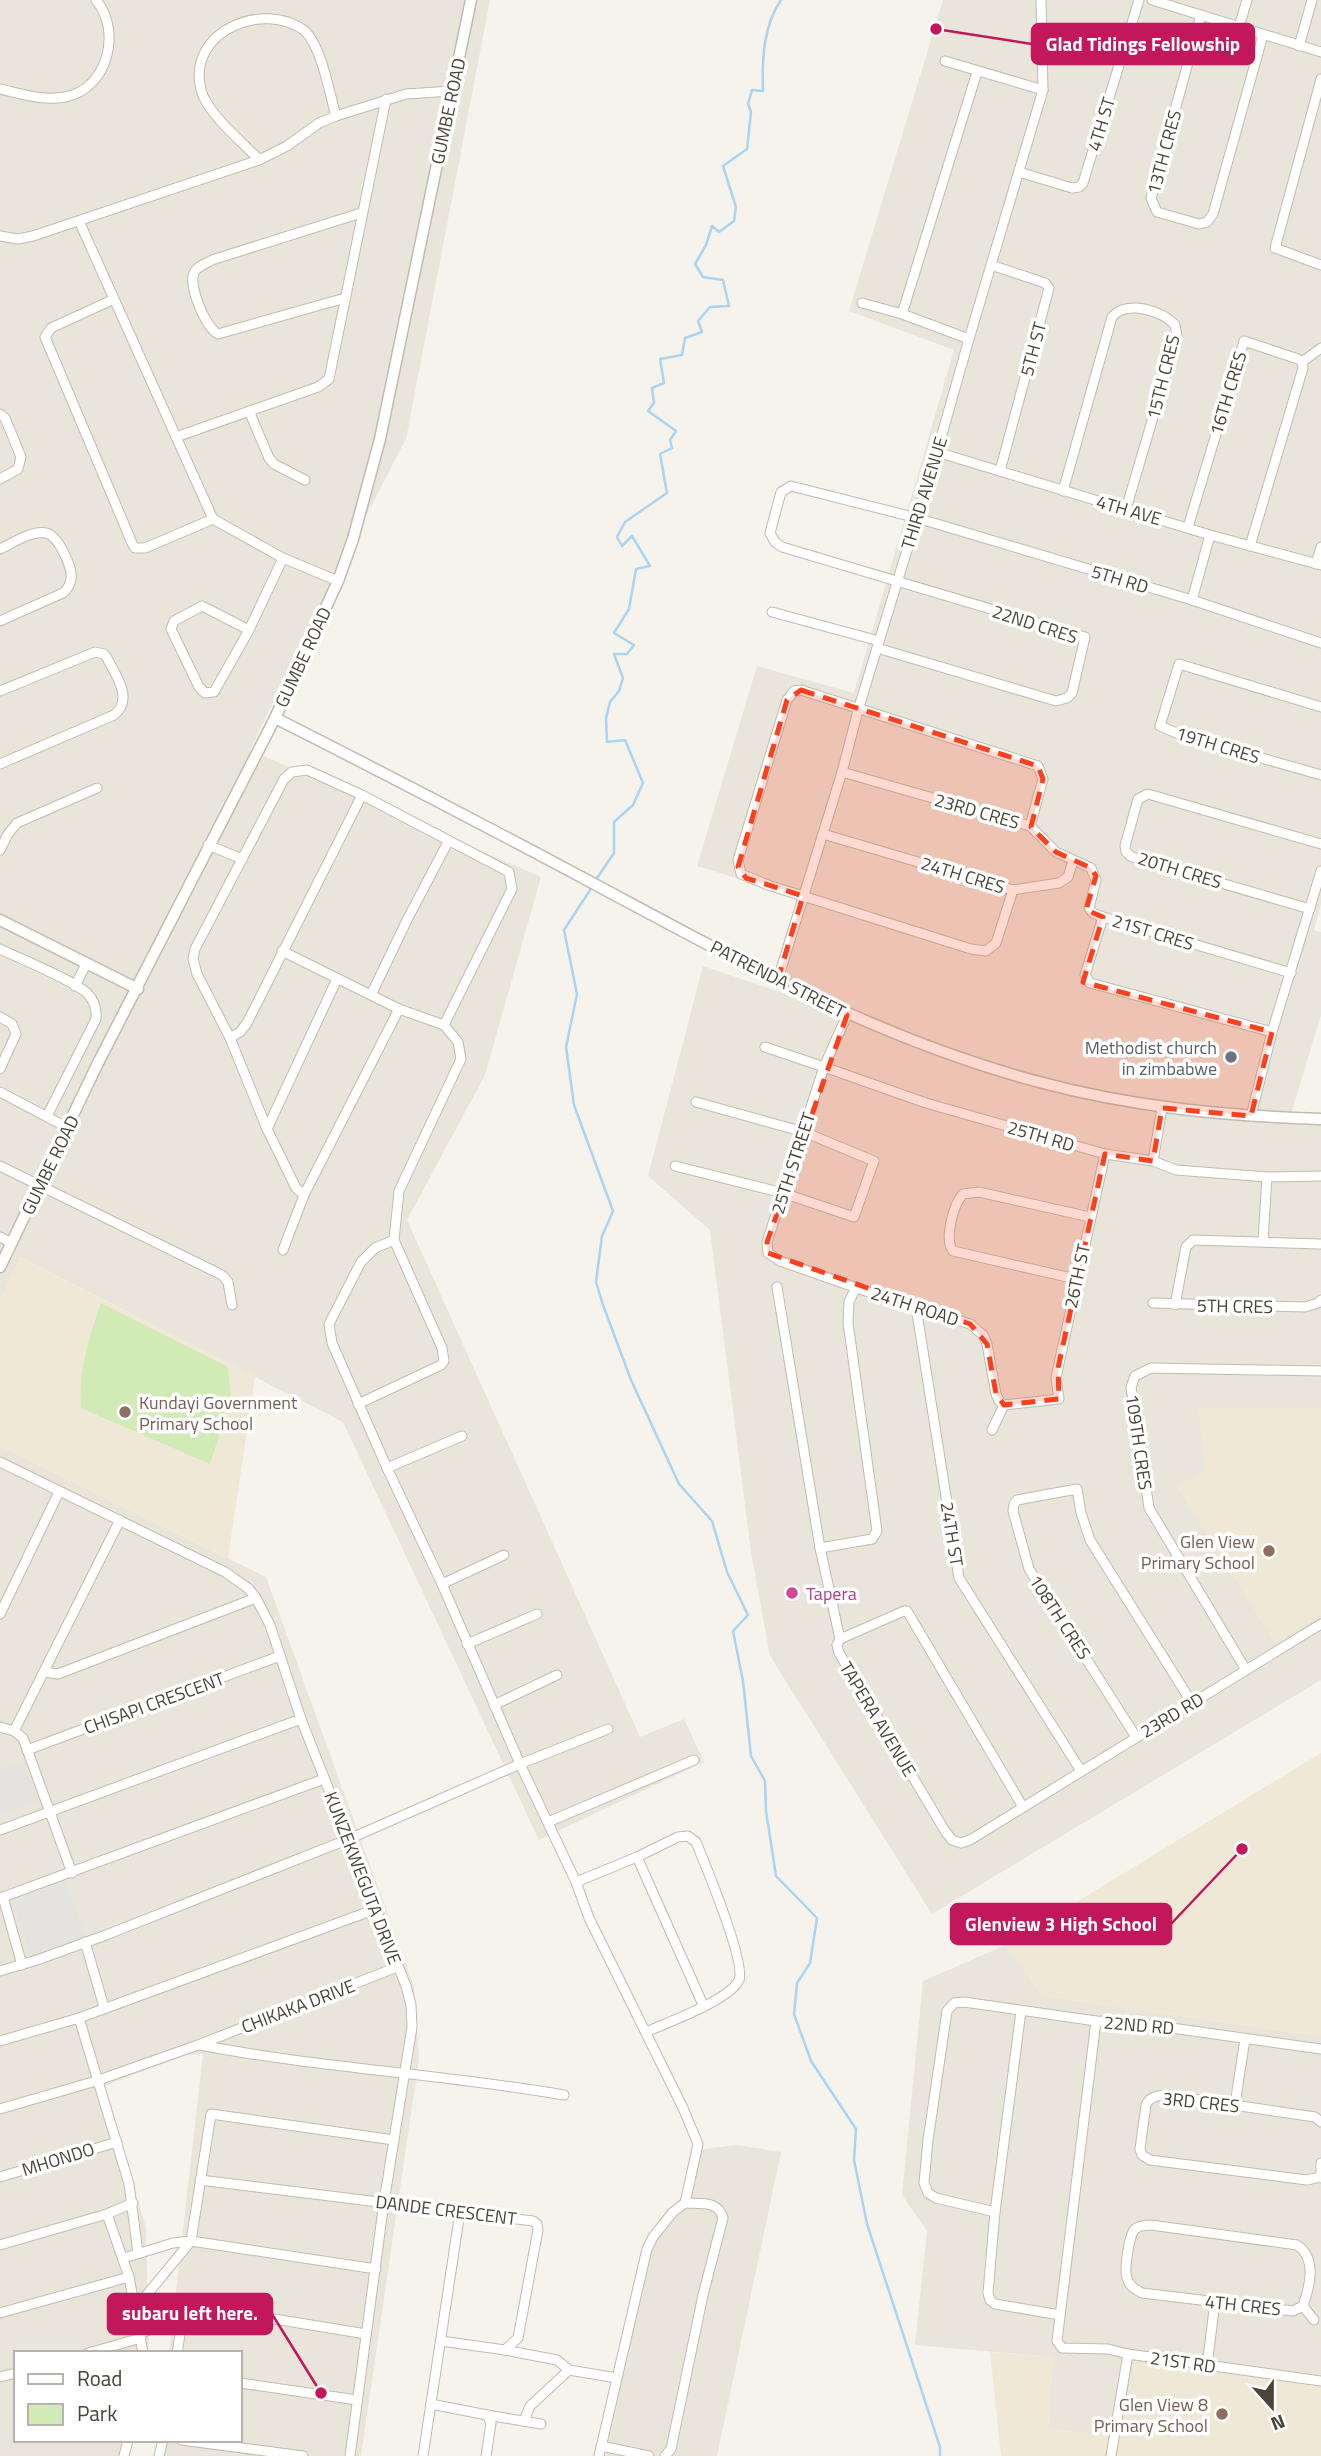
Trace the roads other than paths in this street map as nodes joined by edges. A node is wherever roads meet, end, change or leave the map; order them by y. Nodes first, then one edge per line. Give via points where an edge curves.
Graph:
1 (96, 0) edge
2 (471, 0) edge
3 (1041, 0) edge
4 (1139, 0) edge
5 (1152, 0) edge
6 (1247, 0) edge
7 (1312, 0) edge
8 (1176, 3) edge
9 (1202, 15) junction
10 (1239, 27) junction
11 (1264, 35) junction
12 (1299, 46) junction
13 (1321, 52) edge
14 (945, 61) dead end
15 (977, 72) junction
16 (1321, 79) edge
17 (0, 89) edge
18 (1043, 90) junction
19 (452, 91) junction
20 (386, 99) junction
21 (336, 116) junction
22 (259, 160) junction
23 (1019, 172) junction
24 (361, 213) junction
25 (79, 221) junction
26 (0, 236) edge
27 (991, 265) junction
28 (1321, 265) edge
29 (345, 298) junction
30 (112, 300) junction
31 (862, 303) dead end
32 (902, 314) junction
33 (969, 339) junction
34 (1321, 348) edge
35 (1302, 362) junction
36 (249, 411) junction
37 (0, 414) edge
38 (176, 437) junction
39 (937, 452) junction
40 (1000, 471) junction
41 (0, 478) edge
42 (305, 480) dead end
43 (1063, 491) junction
44 (1126, 509) junction
45 (917, 518) junction
46 (213, 519) junction
47 (1188, 527) junction
48 (1210, 535) junction
49 (1250, 546) junction
50 (1321, 547) edge
51 (0, 549) edge
52 (283, 558) junction
53 (1319, 565) edge
54 (338, 581) junction
55 (897, 582) junction
56 (1192, 600) junction
57 (772, 612) dead end
58 (0, 621) edge
59 (249, 630) junction
60 (1321, 643) edge
61 (878, 644) junction
62 (0, 691) edge
63 (859, 707) junction
64 (1321, 708) edge
65 (275, 718) junction
66 (0, 764) edge
67 (842, 772) junction
68 (1321, 775) edge
69 (97, 788) dead end
70 (362, 795) junction
71 (1030, 826) junction
72 (823, 834) junction
73 (448, 842) junction
74 (1321, 844) edge
75 (208, 845) junction
76 (0, 850) edge
77 (242, 859) junction
78 (1073, 862) junction
79 (1321, 871) edge
80 (1013, 890) junction
81 (803, 896) junction
82 (1310, 909) junction
83 (1103, 917) junction
84 (0, 919) edge
85 (0, 949) edge
86 (282, 951) junction
87 (86, 964) junction
88 (1291, 973) junction
89 (337, 979) junction
90 (778, 982) junction
91 (75, 986) junction
92 (138, 989) junction
93 (372, 995) junction
94 (399, 1009) junction
95 (847, 1015) junction
96 (0, 1017) edge
97 (444, 1025) junction
98 (1272, 1032) junction
99 (230, 1038) junction
100 (765, 1047) dead end
101 (824, 1067) junction
102 (0, 1069) edge
103 (0, 1093) edge
104 (696, 1102) dead end
105 (1162, 1108) junction
106 (47, 1116) junction
107 (1251, 1116) junction
108 (1321, 1119) edge
109 (68, 1128) junction
110 (267, 1129) junction
111 (804, 1132) junction
112 (1105, 1154) junction
113 (1153, 1161) junction
114 (0, 1166) edge
115 (675, 1166) dead end
116 (1321, 1176) edge
117 (1266, 1177) junction
118 (41, 1186) junction
119 (783, 1193) junction
120 (303, 1195) junction
121 (1090, 1217) junction
122 (0, 1237) edge
123 (394, 1240) junction
124 (1263, 1241) junction
125 (12, 1243) junction
126 (1321, 1244) edge
127 (284, 1250) dead end
128 (772, 1257) joint
129 (0, 1267) edge
130 (1076, 1279) junction
131 (777, 1287) dead end
132 (856, 1287) junction
133 (1321, 1300) edge
134 (1153, 1303) dead end
135 (232, 1305) dead end
136 (1175, 1305) junction
137 (916, 1307) junction
138 (1321, 1371) edge
139 (358, 1404) junction
140 (1004, 1405) junction
141 (992, 1430) dead end
142 (462, 1436) dead end
143 (1, 1465) edge
144 (387, 1468) junction
145 (59, 1492) junction
146 (120, 1520) junction
147 (820, 1548) junction
148 (504, 1555) dead end
149 (442, 1584) junction
150 (256, 1598) junction
151 (0, 1614) edge
152 (537, 1614) dead end
153 (1321, 1624) edge
154 (840, 1639) junction
155 (467, 1644) junction
156 (280, 1656) junction
157 (1246, 1670) junction
158 (46, 1672) junction
159 (557, 1675) dead end
160 (1192, 1703) junction
161 (494, 1705) junction
162 (301, 1719) junction
163 (0, 1727) edge
164 (608, 1728) dead end
165 (14, 1731) junction
166 (1136, 1737) junction
167 (27, 1750) junction
168 (694, 1760) dead end
169 (520, 1763) junction
170 (1081, 1771) junction
171 (324, 1779) junction
172 (1023, 1807) junction
173 (49, 1812) junction
174 (548, 1822) junction
175 (0, 1830) edge
176 (349, 1839) junction
177 (637, 1857) junction
178 (72, 1873) junction
179 (576, 1882) junction
180 (2, 1897) edge
181 (376, 1909) junction
182 (85, 1942) junction
183 (22, 1965) junction
184 (397, 1967) junction
185 (0, 1971) edge
186 (104, 2007) junction
187 (704, 2007) junction
188 (1021, 2011) junction
189 (79, 2018) junction
190 (1097, 2021) junction
191 (646, 2032) junction
192 (1245, 2039) junction
193 (0, 2042) edge
194 (198, 2045) junction
195 (1321, 2049) edge
196 (404, 2075) junction
197 (96, 2081) junction
198 (564, 2095) dead end
199 (1235, 2104) junction
200 (0, 2109) edge
201 (1321, 2122) edge
202 (394, 2140) junction
203 (117, 2141) junction
204 (1321, 2163) edge
205 (0, 2177) edge
206 (1320, 2177) edge
207 (200, 2180) junction
208 (384, 2202) junction
209 (132, 2203) junction
210 (685, 2203) junction
211 (460, 2211) junction
212 (995, 2212) junction
213 (107, 2214) junction
214 (191, 2241) junction
215 (0, 2245) edge
216 (138, 2253) junction
217 (124, 2258) junction
218 (376, 2269) junction
219 (129, 2277) junction
220 (1215, 2302) junction
221 (1303, 2306) junction
222 (136, 2308) junction
223 (0, 2314) edge
224 (1060, 2315) junction
225 (184, 2317) junction
226 (1314, 2320) dead end
227 (366, 2334) junction
228 (141, 2336) junction
229 (441, 2341) junction
230 (505, 2350) junction
231 (94, 2351) edge
232 (143, 2351) edge
233 (177, 2351) edge
234 (1128, 2354) junction
235 (1207, 2366) junction
236 (569, 2370) junction
237 (617, 2378) junction
238 (1321, 2381) edge
239 (242, 2384) edge
240 (357, 2400) junction
241 (431, 2404) junction
242 (487, 2414) junction
243 (524, 2421) junction
244 (541, 2424) dead end
245 (196, 2442) edge
246 (600, 2451) edge
247 (303, 2456) edge
248 (350, 2456) edge
249 (424, 2456) edge
250 (486, 2456) edge
251 (649, 2456) edge
252 (665, 2456) edge
253 (1111, 2456) edge

1 - 17 street via 107,21 110,41 96,78 80,92 48,99
2 - 19 street, GUMBE ROAD
3 - 18 street, THIRD AVENUE
4 - 23 street, 4TH ST via 1083,183 1072,188
5 - 8 street
6 - 10 street
7 - 12 street
8 - 9 street
9 - 10 street
9 - 11 street, 13TH CRES via 1151,198 1157,212 1199,224 1213,214
10 - 11 street
11 - 12 street
12 - 13 street
14 - 15 street
15 - 18 street
15 - 32 street
16 - 28 street via 1275,248
18 - 23 street, THIRD AVENUE
19 - 20 street
19 - 54 street, GUMBE ROAD via 380,439
20 - 21 street
20 - 24 street
21 - 22 street
21 - 22 street via 315,46 298,24 271,13 225,25 204,50 201,89 213,111
22 - 25 street
23 - 27 street, THIRD AVENUE
24 - 29 street
24 - 29 street via 212,260 192,276 209,327 218,334
25 - 26 street via 18,239
25 - 30 street
27 - 33 street, THIRD AVENUE
27 - 40 street, 5TH ST via 1045,283 1049,292
29 - 36 street via 328,379 318,387
30 - 38 street
30 - 46 street via 51,328 45,337 132,543 135,548 145,548
31 - 32 street
32 - 33 street
33 - 39 street, THIRD AVENUE
34 - 35 street
35 - 47 street, 16TH CRES via 1244,341
35 - 49 street
36 - 38 street
36 - 42 street via 269,458
37 - 41 street via 21,457 18,469
38 - 46 street
39 - 40 street, 4TH AVE
39 - 45 street, THIRD AVENUE
40 - 43 street, 4TH AVE
43 - 44 street, 4TH AVE
43 - 44 street, 15TH CRES via 1112,317 1132,307 1165,316 1175,325 1177,336
44 - 47 street, 4TH AVE
45 - 55 street, THIRD AVENUE
45 - 55 street, 5TH RD via 802,488 791,486 781,492 770,533 775,542
45 - 56 street, 5TH RD
46 - 52 street
47 - 48 street, 4TH AVE
48 - 49 street, 4TH AVE
48 - 56 street
49 - 53 street, 4TH AVE
50 - 53 street
51 - 58 street via 32,534 47,533 59,542 71,573 64,593
52 - 54 street
52 - 59 street
54 - 65 street, GUMBE ROAD
55 - 61 street, THIRD AVENUE
55 - 61 street, 22ND CRES via 1085,637 1072,694 1056,701
56 - 60 street, 5TH RD
57 - 61 street
59 - 59 street via 217,688 205,693 172,624 202,606
61 - 63 street, THIRD AVENUE
62 - 66 street via 95,652 107,658 125,696 114,715
63 - 67 street, THIRD AVENUE
63 - 71 street, 23RD CRES via 1038,766 1043,779
63 - 81 street, 24TH CRES via 801,690 790,695 738,860 746,877
64 - 68 street, 19TH CRES via 1179,664 1160,726
65 - 75 street, GUMBE ROAD
65 - 90 street, PATRENDA STREET
67 - 71 street, 23RD CRES
67 - 72 street, THIRD AVENUE
69 - 76 street via 17,823
70 - 73 street
70 - 77 street via 307,770 292,772
70 - 86 street
71 - 78 street
72 - 80 street, 24TH CRES
72 - 81 street, THIRD AVENUE
73 - 93 street
73 - 97 street via 504,868 512,889
74 - 82 street, 20TH CRES via 1148,794 1138,799 1125,846 1132,857
75 - 77 street
75 - 92 street, GUMBE ROAD
77 - 99 street via 193,959
78 - 80 street via 1068,877 1059,883
78 - 83 street via 1094,872 1089,908
79 - 82 street
80 - 81 street, 24TH CRES via 996,943 979,951
81 - 90 street, THIRD AVENUE
82 - 88 street
83 - 88 street, 21ST CRES
83 - 98 street, 21ST CRES via 1085,975 1090,983
84 - 87 street
85 - 91 street
86 - 89 street
86 - 99 street via 247,1023
87 - 91 street
87 - 92 street
88 - 98 street
89 - 93 street
89 - 110 street
90 - 95 street, PATRENDA STREET
91 - 106 street via 93,1000 96,1018
92 - 109 street, GUMBE ROAD
93 - 94 street
94 - 97 street
94 - 120 street
95 - 101 street
95 - 105 street, PATRENDA STREET via 1041,1083
96 - 102 street via 12,1024 16,1034
97 - 123 street via 458,1042 461,1059 399,1191
98 - 107 street
99 - 110 street
100 - 101 street, 25TH RD
101 - 111 street, 25TH STREET
101 - 112 street, 25TH RD via 926,1103
103 - 106 street
104 - 111 street
105 - 107 street, PATRENDA STREET
105 - 113 street
106 - 109 street
107 - 108 street, PATRENDA STREET
109 - 118 street, GUMBE ROAD
110 - 120 street
111 - 119 street, 25TH STREET
111 - 119 street via 874,1161 854,1217
112 - 113 street, 25TH RD
112 - 121 street, 26TH ST
113 - 117 street, 25TH RD via 1176,1170
114 - 118 street
115 - 119 street
116 - 117 street, 25TH RD
117 - 124 street
118 - 125 street, GUMBE ROAD
118 - 135 street via 222,1275
119 - 128 street, 25TH STREET via 767,1242
120 - 127 street
121 - 130 street, 26TH ST
121 - 130 street via 979,1192 963,1194 956,1203 948,1240 953,1251
122 - 125 street
123 - 139 street via 374,1248 361,1262 329,1324 332,1343
123 - 139 street via 444,1361
124 - 126 street, 5TH CRES
124 - 136 street, 5TH CRES via 1200,1239 1189,1243
125 - 129 street, GUMBE ROAD
128 - 132 street, 24TH ROAD
130 - 140 street, 26TH ST via 1056,1378 1059,1399
131 - 147 street
132 - 137 street, 24TH ROAD
132 - 147 street via 848,1322 877,1531 872,1539
133 - 136 street, 5TH CRES via 1305,1307
134 - 136 street
137 - 140 street, 24TH ROAD via 978,1330 991,1354 997,1398
137 - 170 street, 24TH ST via 959,1578
138 - 157 street, 109TH CRES via 1151,1368 1135,1376 1131,1387 1149,1508
139 - 144 street
140 - 141 street
142 - 144 street
143 - 145 street, KUNZEKWEGUTA DRIVE
144 - 149 street
145 - 146 street, KUNZEKWEGUTA DRIVE
145 - 151 street
146 - 150 street, KUNZEKWEGUTA DRIVE via 225,1572
146 - 158 street
147 - 154 street
148 - 149 street
149 - 155 street
150 - 156 street, KUNZEKWEGUTA DRIVE
150 - 158 street via 58,1674
152 - 155 street
153 - 157 street, 23RD RD
154 - 172 street, TAPERA AVENUE via 907,1611
154 - 172 street, TAPERA AVENUE via 839,1653 952,1840 971,1840
155 - 161 street
156 - 162 street, KUNZEKWEGUTA DRIVE
156 - 167 street, CHISAPI CRESCENT
157 - 160 street, 23RD RD
158 - 165 street
159 - 161 street
160 - 166 street, 23RD RD
160 - 166 street, 108TH CRES via 1096,1551 1085,1528 1077,1489 1017,1500 1013,1511 1029,1569
161 - 169 street
162 - 171 street, KUNZEKWEGUTA DRIVE
162 - 173 street
163 - 165 street
164 - 169 street
165 - 167 street
166 - 170 street, 23RD RD
167 - 173 street
168 - 174 street
169 - 174 street
169 - 176 street
170 - 172 street, 23RD RD
171 - 176 street, KUNZEKWEGUTA DRIVE
171 - 178 street
173 - 175 street
173 - 178 street
174 - 179 street
176 - 181 street, KUNZEKWEGUTA DRIVE
176 - 182 street
177 - 179 street
177 - 187 street
177 - 187 street via 678,1837 688,1836 696,1842 727,1922 739,1970 739,1980 730,1990
178 - 180 street
179 - 191 street via 589,1919
180 - 183 street
181 - 184 street, KUNZEKWEGUTA DRIVE
181 - 186 street
182 - 183 street
182 - 186 street
183 - 185 street
184 - 194 street, CHIKAKA DRIVE
184 - 196 street, KUNZEKWEGUTA DRIVE via 411,2006
186 - 189 street
187 - 191 street
188 - 190 street, 22ND RD
188 - 212 street
188 - 212 street, 22ND RD via 957,2002 947,2011 928,2140 924,2183 931,2196
189 - 193 street
189 - 197 street
190 - 192 street, 22ND RD
190 - 224 street
191 - 210 street via 698,2144
192 - 195 street, 22ND RD
192 - 199 street
194 - 196 street, CHIKAKA DRIVE
194 - 197 street, CHIKAKA DRIVE
196 - 198 street, CHIKAKA DRIVE
196 - 202 street, KUNZEKWEGUTA DRIVE
197 - 200 street, CHIKAKA DRIVE
197 - 203 street
199 - 201 street, 3RD CRES via 1315,2117
199 - 206 street, 3RD CRES via 1166,2095 1152,2098 1146,2105 1142,2155 1150,2160 1307,2180
202 - 207 street via 211,2114
202 - 208 street, KUNZEKWEGUTA DRIVE
203 - 205 street, MHONDO
203 - 209 street
204 - 206 street, 3RD CRES
207 - 208 street, DANDE CRESCENT
207 - 214 street
208 - 211 street, DANDE CRESCENT
208 - 218 street, KUNZEKWEGUTA DRIVE
209 - 213 street
209 - 216 street
210 - 237 street via 673,2212 647,2249
210 - 252 street via 714,2205 723,2218 671,2449
211 - 229 street
211 - 230 street, DANDE CRESCENT via 537,2224 518,2338
212 - 224 street via 990,2300
213 - 215 street
213 - 217 street
214 - 216 street
214 - 218 street
214 - 222 street
216 - 217 street
217 - 219 street
218 - 227 street, KUNZEKWEGUTA DRIVE
219 - 222 street
219 - 223 street
220 - 221 street, 4TH CRES via 1293,2311
220 - 221 street, 4TH CRES via 1142,2293 1132,2287 1126,2269 1135,2229 1151,2225 1297,2245 1310,2263
220 - 235 street
221 - 226 street
222 - 228 street
224 - 234 street, 21ST RD via 1057,2341 1062,2347
225 - 227 street via 201,2307
225 - 228 street
225 - 233 street
227 - 240 street, KUNZEKWEGUTA DRIVE
228 - 231 street
228 - 232 street
229 - 230 street
229 - 241 street
230 - 236 street via 557,2360
234 - 235 street, 21ST RD
234 - 253 street
235 - 238 street, 21ST RD
236 - 237 street
236 - 243 street via 530,2406
237 - 246 street
239 - 240 street
240 - 248 street, KUNZEKWEGUTA DRIVE
241 - 242 street
241 - 249 street
242 - 243 street
242 - 250 street via 491,2423
243 - 244 street
245 - 247 street
246 - 251 street

